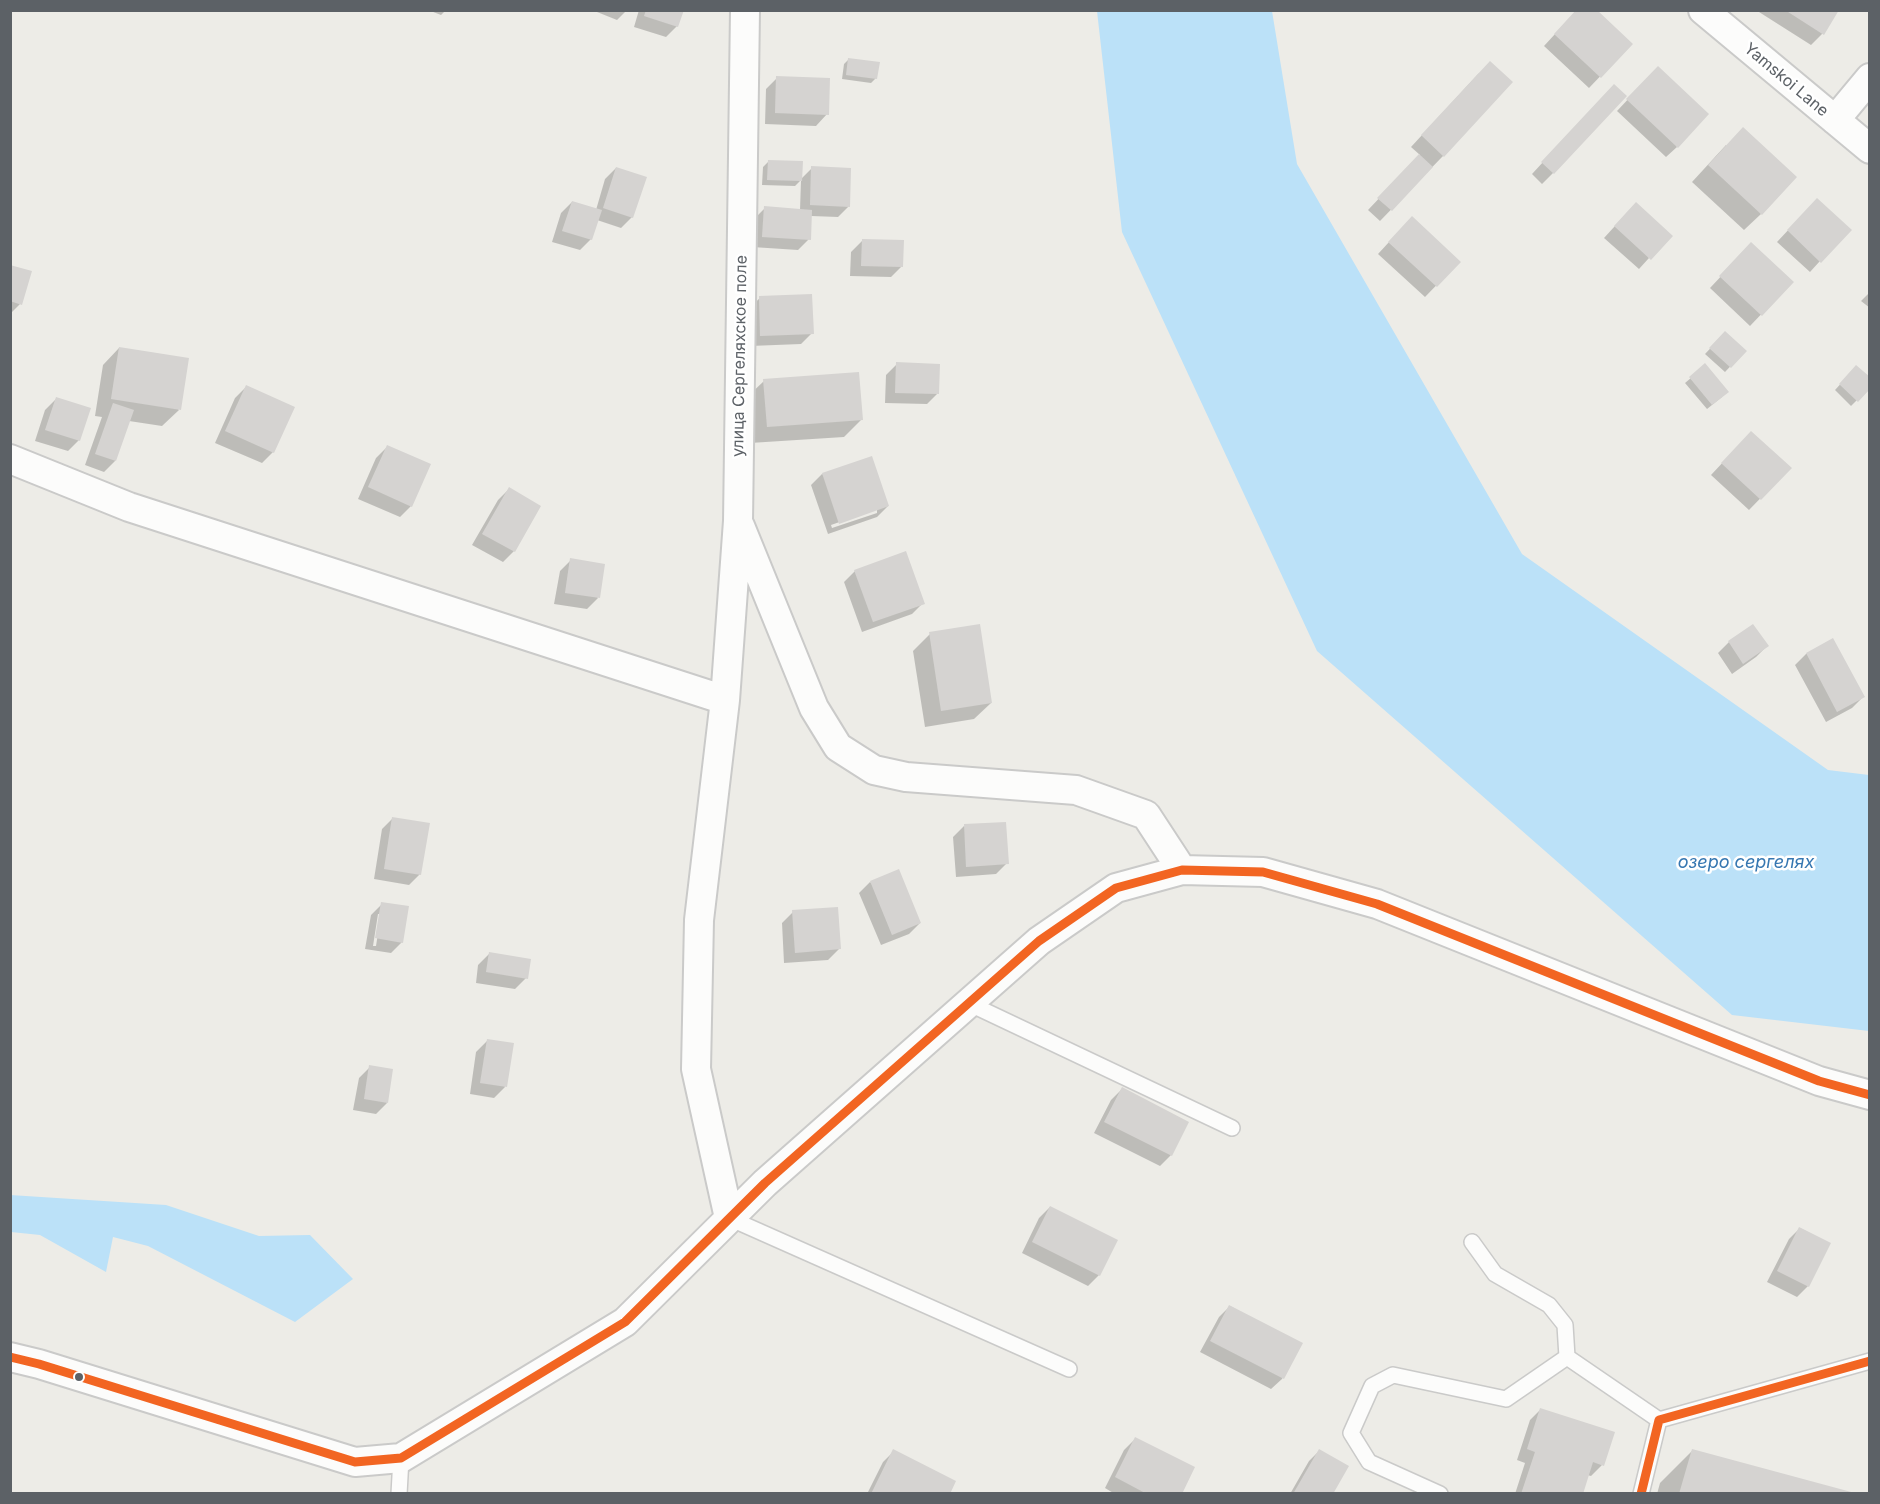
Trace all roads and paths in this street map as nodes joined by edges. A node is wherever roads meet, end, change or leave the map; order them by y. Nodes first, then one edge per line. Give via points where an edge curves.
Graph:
1 (745, 10) edge
2 (1703, 10) edge
3 (1869, 78) edge
4 (1835, 120) junction
5 (1869, 149) edge
6 (10, 459) edge
7 (738, 521) junction
8 (725, 700) junction
9 (1182, 870) junction
10 (968, 1003) junction
11 (1869, 1095) edge
12 (1232, 1128) dead end
13 (729, 1218) junction
14 (1472, 1242) dead end
15 (10, 1357) edge
16 (1567, 1357) junction
17 (1869, 1361) edge
18 (1069, 1370) dead end
19 (1659, 1419) junction
20 (401, 1458) junction
21 (399, 1494) edge
22 (1440, 1494) edge
23 (1641, 1494) edge

1 - 7 street, улица Сергеляхское поле
2 - 4 street, Yamskoi Lane
3 - 4 street
4 - 5 street, Yamskoi Lane
6 - 8 street via 129,507
7 - 8 street, улица Сергеляхское поле
7 - 9 street via 814,708 838,747 874,770 906,777 1076,790 1136,811 1146,815
8 - 13 street, улица Сергеляхское поле via 699,920 696,1069
9 - 10 street via 1116,888 1038,941
9 - 11 street via 1263,872 1377,904 1820,1081
10 - 12 lane
10 - 13 street
13 - 18 lane
13 - 20 street via 624,1322
14 - 16 lane via 1495,1274 1549,1305 1565,1325
15 - 20 street via 355,1462
16 - 19 lane
16 - 22 lane via 1506,1399 1393,1375 1372,1386 1351,1433 1369,1462
17 - 19 lane
19 - 23 lane
20 - 21 lane

